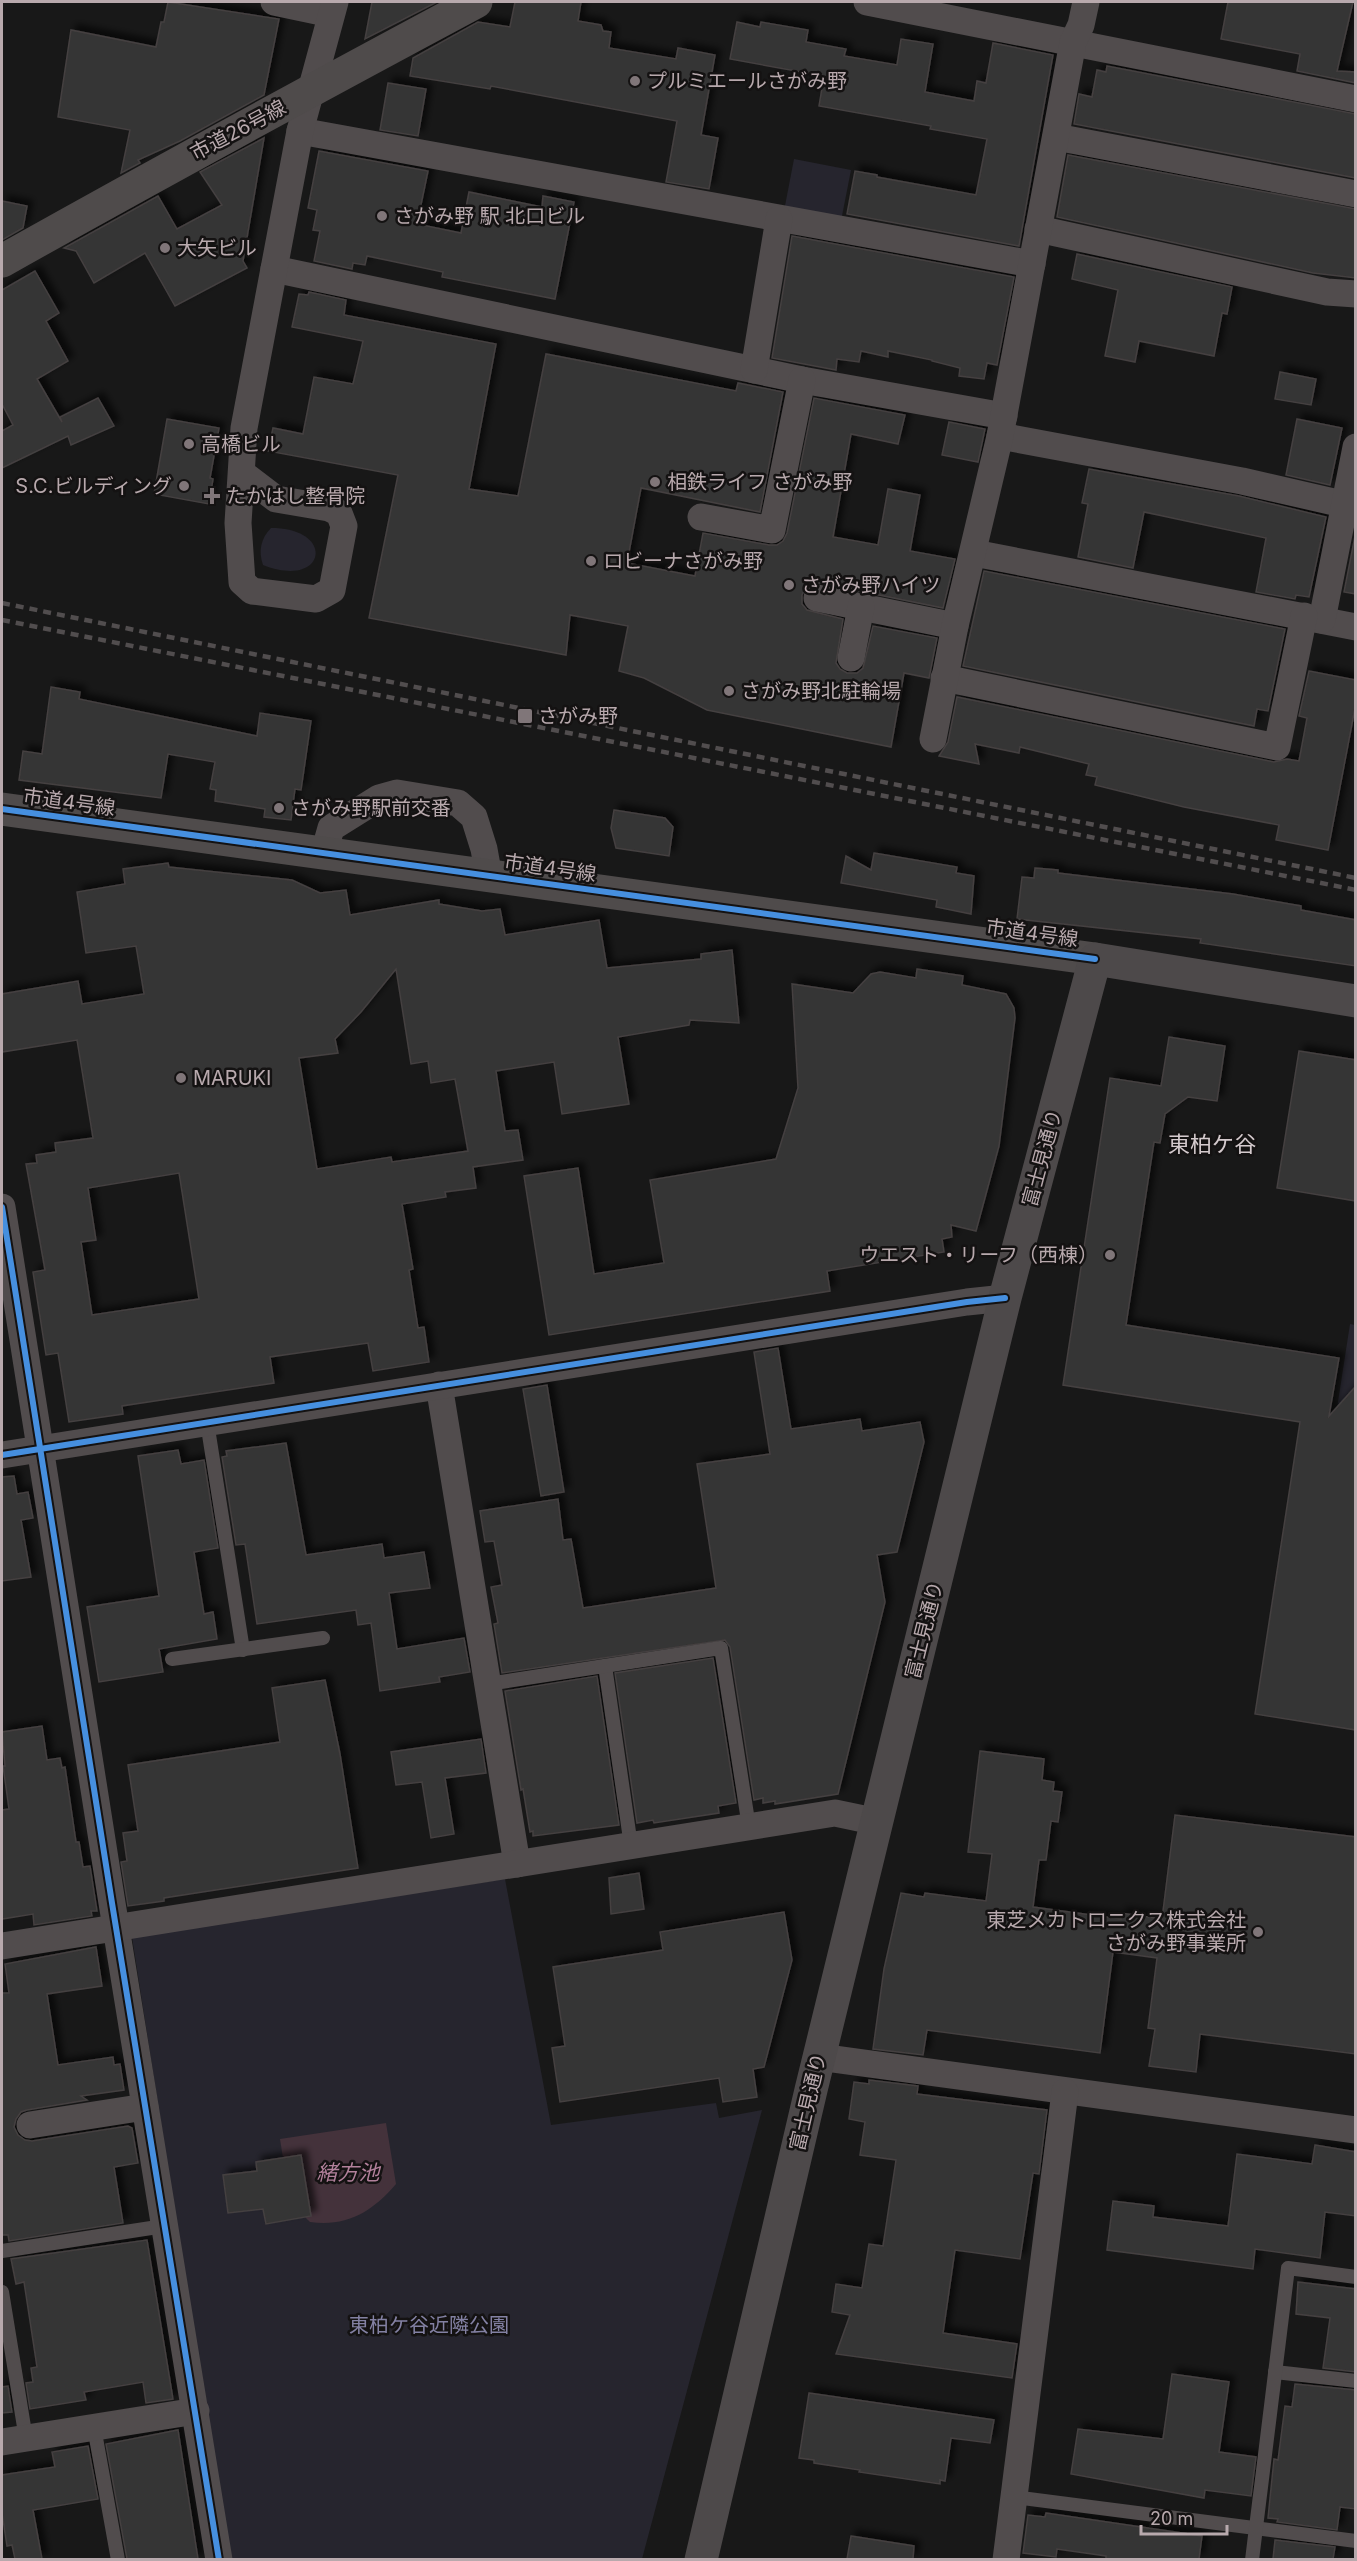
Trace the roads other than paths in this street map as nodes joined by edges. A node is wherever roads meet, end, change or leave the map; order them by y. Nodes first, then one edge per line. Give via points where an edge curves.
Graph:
1 (274, 2) edge
2 (476, 2) edge
3 (877, 2) edge
4 (1086, 2) edge
5 (333, 8) edge
6 (1073, 42) junction
7 (311, 92) junction
8 (1356, 99) edge
9 (300, 131) junction
10 (1056, 137) junction
11 (1356, 195) edge
12 (779, 219) junction
13 (1038, 229) junction
14 (2, 261) edge
15 (1032, 264) junction
16 (274, 269) junction
17 (1356, 294) edge
18 (754, 370) junction
19 (802, 380) junction
20 (1002, 426) junction
21 (1356, 447) edge
22 (242, 473) junction
23 (1351, 506) edge
24 (701, 517) dead end
25 (974, 553) junction
26 (817, 598) dead end
27 (861, 607) junction
28 (1313, 618) junction
29 (955, 626) junction
30 (1356, 627) edge
31 (851, 658) dead end
32 (944, 678) junction
33 (933, 739) dead end
34 (2, 810) edge
35 (324, 853) junction
36 (489, 877) junction
37 (1095, 959) junction
38 (1356, 1001) edge
39 (2, 1208) edge
40 (1005, 1298) junction
41 (439, 1385) junction
42 (207, 1422) junction
43 (40, 1448) junction
44 (2, 1455) edge
45 (323, 1638) dead end
46 (243, 1650) junction
47 (172, 1659) dead end
48 (605, 1666) junction
49 (488, 1684) junction
50 (878, 1822) junction
51 (749, 1827) junction
52 (631, 1846) junction
53 (517, 1864) junction
54 (116, 1928) junction
55 (2, 1946) edge
56 (819, 2057) junction
57 (1065, 2092) junction
58 (145, 2107) junction
59 (30, 2125) dead end
60 (1356, 2130) edge
61 (164, 2226) junction
62 (2, 2251) edge
63 (1356, 2277) edge
64 (2, 2292) edge
65 (1275, 2372) junction
66 (1356, 2382) edge
67 (195, 2411) junction
68 (94, 2427) junction
69 (14, 2440) edge
70 (1014, 2497) junction
71 (1256, 2529) junction
72 (1356, 2541) edge
73 (118, 2559) edge
74 (219, 2559) edge
75 (701, 2559) edge
76 (1006, 2559) edge
77 (1252, 2559) edge

1 - 5 street
2 - 7 street, 市道26号線
3 - 6 street
4 - 6 street
5 - 7 street
6 - 8 street
6 - 10 street
7 - 9 street
7 - 14 street, 市道26号線
9 - 12 street
9 - 16 street
10 - 11 street
10 - 13 street
12 - 15 street
12 - 18 street
13 - 15 street
13 - 17 street via 1327,292
15 - 20 street
16 - 18 street
16 - 22 street via 244,428
18 - 19 street
19 - 20 street
19 - 24 street via 772,530
20 - 23 street
20 - 25 street
21 - 23 street
22 - 22 street via 276,499 339,513 344,526 332,590 316,599 252,591 242,582 238,523
23 - 28 street
25 - 28 street
25 - 29 street
26 - 27 street
27 - 29 street
27 - 31 street
28 - 30 street
28 - 32 street via 1277,747
29 - 32 street
32 - 33 street
34 - 35 street, 市道4号線
35 - 36 street, 市道4号線
35 - 36 street via 332,828 379,798 396,793 458,803 474,817
36 - 37 street, 市道4号線
37 - 38 main road
37 - 40 main road, 富士見通り
39 - 43 street
40 - 41 street
40 - 50 main road, 富士見通り
41 - 42 street
41 - 49 street
42 - 43 street
42 - 46 lane
43 - 44 street
43 - 54 street
45 - 46 lane
46 - 47 lane
48 - 49 lane
48 - 51 lane via 721,1648
48 - 52 lane
49 - 53 street
50 - 51 street via 835,1813
50 - 56 main road, 富士見通り
51 - 52 street
52 - 53 street
53 - 54 street
54 - 55 street
54 - 58 street
56 - 57 street
56 - 75 main road, 富士見通り
57 - 60 street
57 - 70 street
58 - 59 street
58 - 61 street
61 - 62 lane
61 - 67 street
63 - 65 lane via 1288,2268
64 - 69 lane
65 - 66 lane
65 - 71 lane
67 - 68 street
67 - 74 street
68 - 69 street
68 - 73 lane
70 - 71 lane
70 - 76 street
71 - 72 lane
71 - 77 lane

